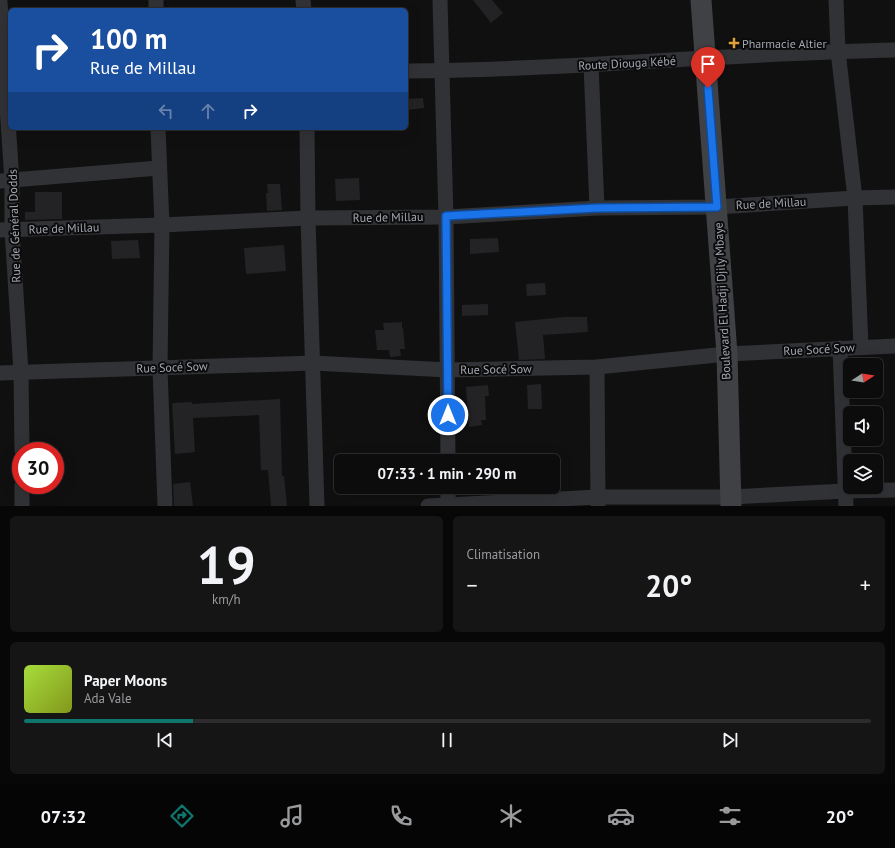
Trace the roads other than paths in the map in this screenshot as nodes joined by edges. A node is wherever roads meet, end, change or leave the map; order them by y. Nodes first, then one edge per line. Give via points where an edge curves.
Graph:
1 (440, 0) edge
2 (701, 0) edge
3 (836, 0) edge
4 (0, 2) edge
5 (895, 50) edge
6 (838, 51) junction
7 (705, 58) junction
8 (591, 65) junction
9 (408, 71) edge
10 (442, 71) junction
11 (5, 80) edge
12 (158, 130) edge
13 (307, 130) edge
14 (159, 168) junction
15 (6, 181) edge
16 (855, 198) junction
17 (895, 198) edge
18 (717, 207) junction
19 (597, 208) junction
20 (446, 216) junction
21 (308, 218) junction
22 (162, 225) junction
23 (6, 230) edge
24 (895, 346) edge
25 (862, 347) junction
26 (840, 348) junction
27 (727, 354) junction
28 (313, 363) junction
29 (598, 367) junction
30 (160, 368) junction
31 (448, 370) junction
32 (21, 372) junction
33 (0, 373) edge
34 (22, 442) edge
35 (448, 454) edge
36 (844, 454) edge
37 (883, 490) edge
38 (895, 490) edge
39 (843, 491) edge
40 (22, 494) edge
41 (448, 494) edge
42 (845, 494) edge
43 (598, 502) edge
44 (731, 502) edge
45 (22, 506) edge
46 (165, 506) edge
47 (317, 506) edge
48 (428, 506) edge
49 (448, 506) edge
50 (846, 506) edge

1 - 10 street
2 - 7 main road, Boulevard El Hadji Djily Mbaye
3 - 6 street
4 - 11 street, Rue de Général Dodds
5 - 6 street, Route Diouga Kébé
6 - 7 street, Route Diouga Kébé
6 - 16 street
7 - 8 street, Route Diouga Kébé
7 - 18 main road, Boulevard El Hadji Djily Mbaye
8 - 10 street, Route Diouga Kébé
8 - 19 street
9 - 10 street, Route Diouga Kébé
10 - 20 street
11 - 15 street, Rue de Général Dodds
12 - 14 street
13 - 21 street
14 - 15 street
14 - 22 street
15 - 23 street, Rue de Général Dodds
16 - 17 street, Rue de Millau
16 - 18 street, Rue de Millau
16 - 25 street
18 - 19 street, Rue de Millau
18 - 27 main road, Boulevard El Hadji Djily Mbaye
19 - 20 street, Rue de Millau
20 - 21 street, Rue de Millau
20 - 31 street
21 - 22 street, Rue de Millau
21 - 28 street
22 - 23 street, Rue de Millau
22 - 30 street
23 - 32 street, Rue de Général Dodds
24 - 25 street, Rue Socé Sow
25 - 26 street, Rue Socé Sow
26 - 27 street, Rue Socé Sow
26 - 36 street
27 - 29 street, Rue Socé Sow
27 - 44 main road, Boulevard El Hadji Djily Mbaye
28 - 30 street, Rue Socé Sow
28 - 31 street, Rue Socé Sow
28 - 47 street
29 - 31 street, Rue Socé Sow
29 - 43 street
30 - 32 street, Rue Socé Sow
30 - 46 street
31 - 35 street
32 - 33 street, Rue Socé Sow
32 - 34 street, Rue de Général Dodds
37 - 38 street
39 - 44 street
40 - 45 street
41 - 49 street
42 - 50 street
43 - 44 street
43 - 49 street
48 - 49 street

